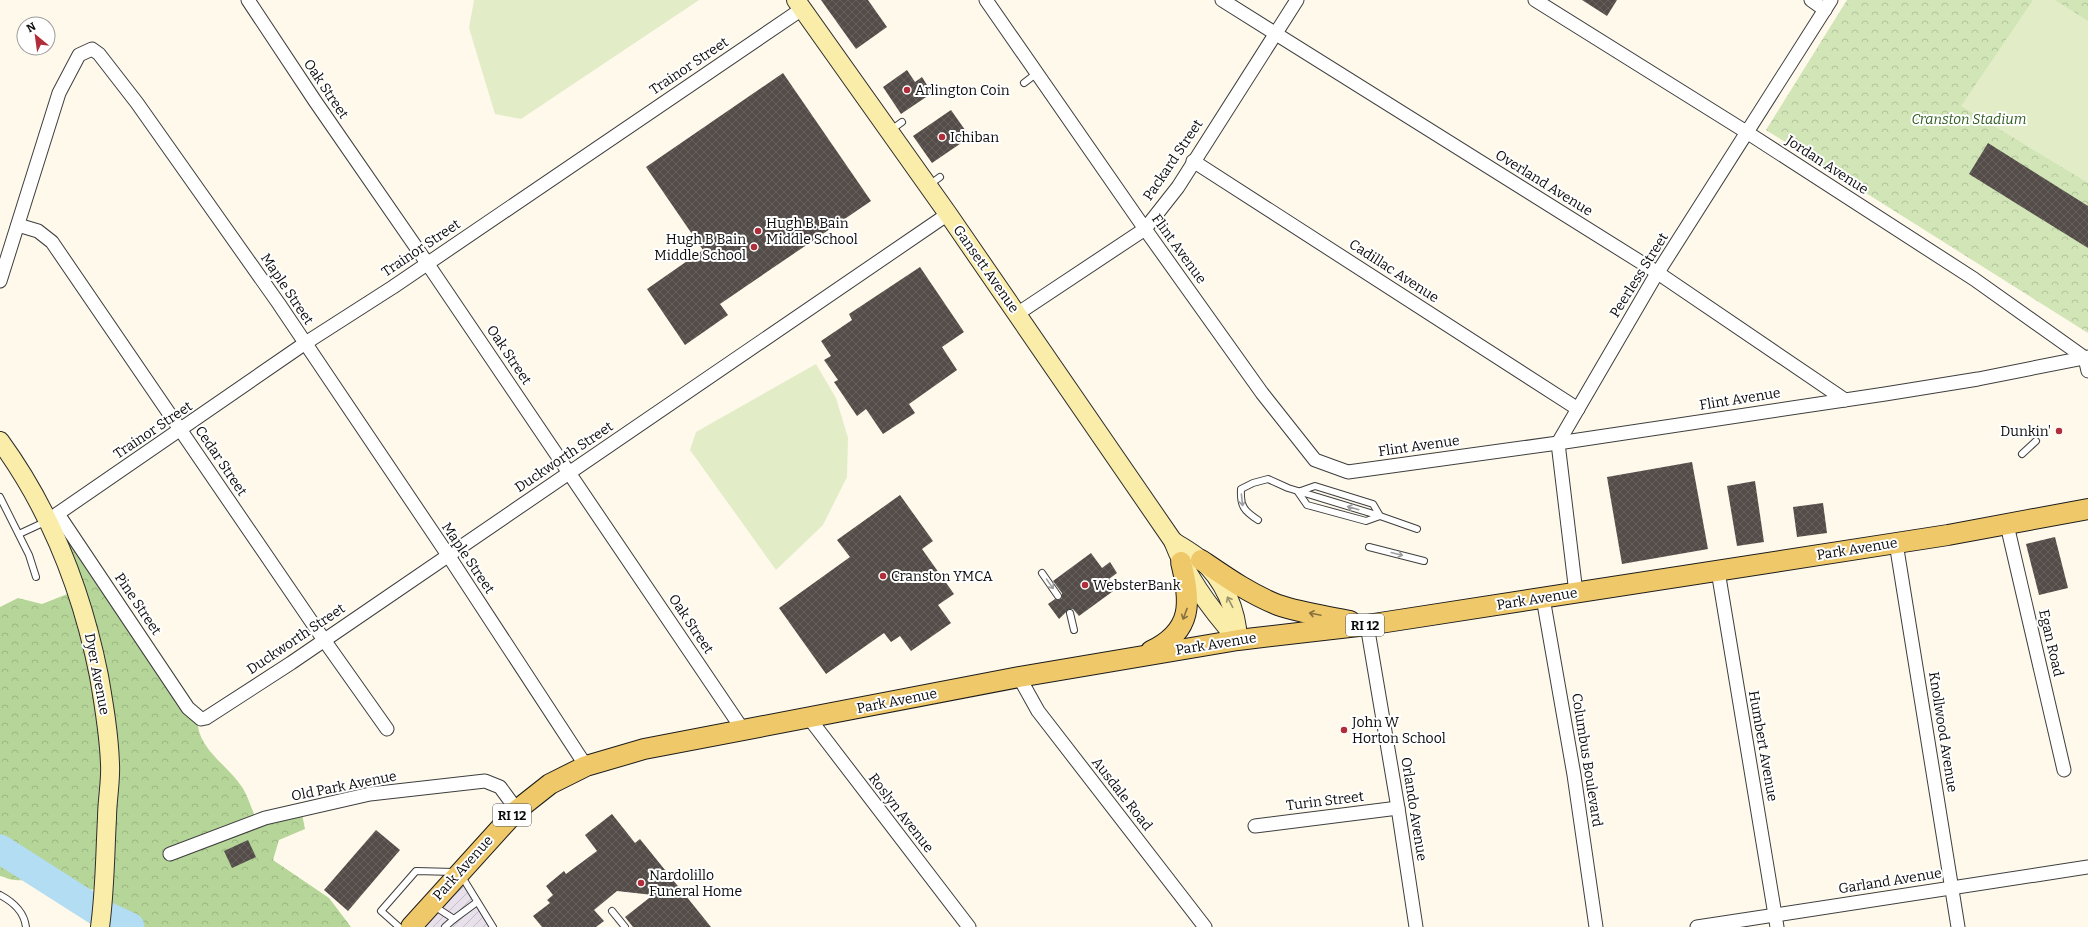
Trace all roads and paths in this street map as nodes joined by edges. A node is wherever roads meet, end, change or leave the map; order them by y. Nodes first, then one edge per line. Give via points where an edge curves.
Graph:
1 (248, 0) edge
2 (986, 0) edge
3 (1222, 0) edge
4 (1297, 0) edge
5 (1536, 0) edge
6 (1810, 0) edge
7 (799, 4) edge
8 (1828, 5) edge
9 (1276, 33) junction
10 (1038, 73) junction
11 (1024, 84) dead end
12 (1748, 133) junction
13 (1193, 161) junction
14 (948, 214) junction
15 (18, 225) junction
16 (1144, 229) junction
17 (427, 263) junction
18 (1658, 273) junction
19 (0, 281) edge
20 (1017, 314) junction
21 (304, 344) junction
22 (2086, 357) edge
23 (2088, 371) edge
24 (1845, 400) junction
25 (1578, 409) junction
26 (181, 430) junction
27 (0, 440) edge
28 (2036, 441) dead end
29 (1558, 443) junction
30 (2022, 454) dead end
31 (570, 473) junction
32 (1298, 492) junction
33 (0, 497) edge
34 (2088, 510) edge
35 (1380, 516) junction
36 (53, 517) junction
37 (1258, 520) dead end
38 (2007, 524) junction
39 (1417, 529) dead end
40 (19, 534) junction
41 (1173, 540) junction
42 (1896, 543) junction
43 (1369, 547) dead end
44 (448, 555) junction
45 (1201, 560) junction
46 (1424, 561) dead end
47 (1181, 562) junction
48 (1718, 570) junction
49 (1042, 573) dead end
50 (36, 577) dead end
51 (1576, 593) junction
52 (1058, 596) dead end
53 (1543, 598) junction
54 (1070, 613) dead end
55 (1367, 625) junction
56 (1074, 630) dead end
57 (324, 640) junction
58 (1238, 640) junction
59 (1141, 656) junction
60 (1019, 677) junction
61 (196, 716) joint
62 (809, 718) junction
63 (387, 729) dead end
64 (743, 730) junction
65 (586, 766) junction
66 (2064, 770) dead end
67 (1398, 808) junction
68 (517, 810) junction
69 (1256, 826) dead end
70 (170, 854) dead end
71 (2088, 867) edge
72 (459, 872) junction
73 (1951, 888) junction
74 (0, 895) edge
75 (477, 902) junction
76 (431, 904) junction
77 (612, 911) dead end
78 (454, 919) junction
79 (1776, 921) edge
80 (26, 927) edge
81 (100, 927) edge
82 (399, 927) edge
83 (411, 927) edge
84 (446, 927) edge
85 (493, 927) edge
86 (625, 927) edge
87 (969, 927) edge
88 (1205, 927) edge
89 (1416, 927) edge
90 (1596, 927) edge
91 (1697, 927) edge
92 (1958, 927) edge

1 - 17 street, Oak Street
2 - 10 street, Flint Avenue
3 - 9 street, Overland Avenue
4 - 9 street, Packard Street
5 - 12 street, Jordan Avenue
6 - 8 street
7 - 14 main road, Gansett Avenue via 896,127 934,182
7 - 17 street, Trainor Street
8 - 12 street, Peerless Street
9 - 13 street, Packard Street
9 - 18 street, Overland Avenue
10 - 11 lane
10 - 16 street, Flint Avenue
12 - 18 street, Peerless Street
12 - 22 street, Jordan Avenue via 1974,279
13 - 16 street, Packard Street via 1178,187
13 - 25 street, Cadillac Avenue
14 - 20 main road, Gansett Avenue
14 - 31 street, Duckworth Street
15 - 19 street, Maple Street
15 - 21 street, Maple Street via 59,93 79,55 92,49 99,54 137,103 279,304
15 - 26 street, Cedar Street via 38,231 52,242
16 - 20 street, Packard Street
16 - 29 street, Flint Avenue via 1262,393 1315,460 1348,472
17 - 21 street, Trainor Street
17 - 31 street, Oak Street
18 - 24 street, Overland Avenue
18 - 25 street, Peerless Street
20 - 41 main road, Gansett Avenue
21 - 26 street, Trainor Street
21 - 44 street, Maple Street
22 - 23 street
22 - 24 street, Flint Avenue via 1978,379
24 - 29 street, Flint Avenue
25 - 29 street, Peerless Street
26 - 36 street, Trainor Street
26 - 57 street, Cedar Street
27 - 36 main road, Dyer Avenue
28 - 30 lane
29 - 51 street
31 - 44 street, Duckworth Street
31 - 64 street, Oak Street
35 -> 32 lane
32 - 35 lane via 1307,505 1366,522
32 - 35 lane via 1315,486 1373,504
32 -> 37 lane via 1268,479 1241,489 1240,501 1244,511
33 - 40 lane
34 - 38 main road, Park Avenue / RI 12
35 - 39 lane
36 - 40 lane
36 - 61 street, Pine Street
36 - 81 main road, Dyer Avenue via 85,614 106,716 110,764
38 - 42 main road, Park Avenue / RI 12
38 - 66 street, Egan Road
40 - 50 lane
41 - 45 main road, Gansett Avenue
41 - 47 main road, Gansett Avenue
42 - 48 main road, Park Avenue / RI 12
42 - 73 street, Knollwood Avenue
43 -> 46 lane
44 - 57 street, Duckworth Street
44 - 65 street, Maple Street
55 -> 45 main road via 1277,604 1238,585
58 -> 45 main road, Gansett Avenue via 1235,612 1219,582
47 - 58 main road, Gansett Avenue via 1211,609
47 -> 59 main road via 1189,604 1185,615 1177,632 1165,645
48 - 51 main road, Park Avenue / RI 12
48 - 79 street, Humbert Avenue
49 -> 52 lane
51 - 53 main road, Park Avenue / RI 12
53 - 55 main road, Park Avenue / RI 12
53 - 90 street, Columbus Boulevard via 1574,775
54 - 56 lane
55 - 58 main road, Park Avenue / RI 12
55 - 67 street, Orlando Avenue
57 - 61 street, Duckworth Street via 206,718
57 - 63 street, Cedar Street
58 - 59 main road, Park Avenue / RI 12
59 - 60 main road, Park Avenue / RI 12
60 - 62 main road, Park Avenue / RI 12
60 - 88 street, Ausdale Road via 1038,711
62 - 64 main road, Park Avenue / RI 12
62 - 87 street, Roslyn Avenue
64 - 65 main road, Park Avenue / RI 12 via 644,749
65 - 68 main road, Park Avenue / RI 12 via 550,784
67 - 69 street, Turin Street
67 - 89 street, Orlando Avenue
68 - 70 street, Old Park Avenue via 500,787 485,781 370,794 265,818
68 - 72 main road, Park Avenue / RI 12
71 - 73 street, Garland Avenue
72 - 75 lane
72 - 76 main road, Park Avenue / RI 12
72 - 82 lane via 416,871 380,911
73 - 79 street, Garland Avenue
73 - 92 street, Knollwood Avenue
74 - 80 lane via 15,904 26,921
75 - 78 lane
75 - 85 lane
76 - 78 lane
76 - 83 main road, Park Avenue / RI 12
77 - 86 lane
78 - 84 lane
79 - 91 street, Garland Avenue

